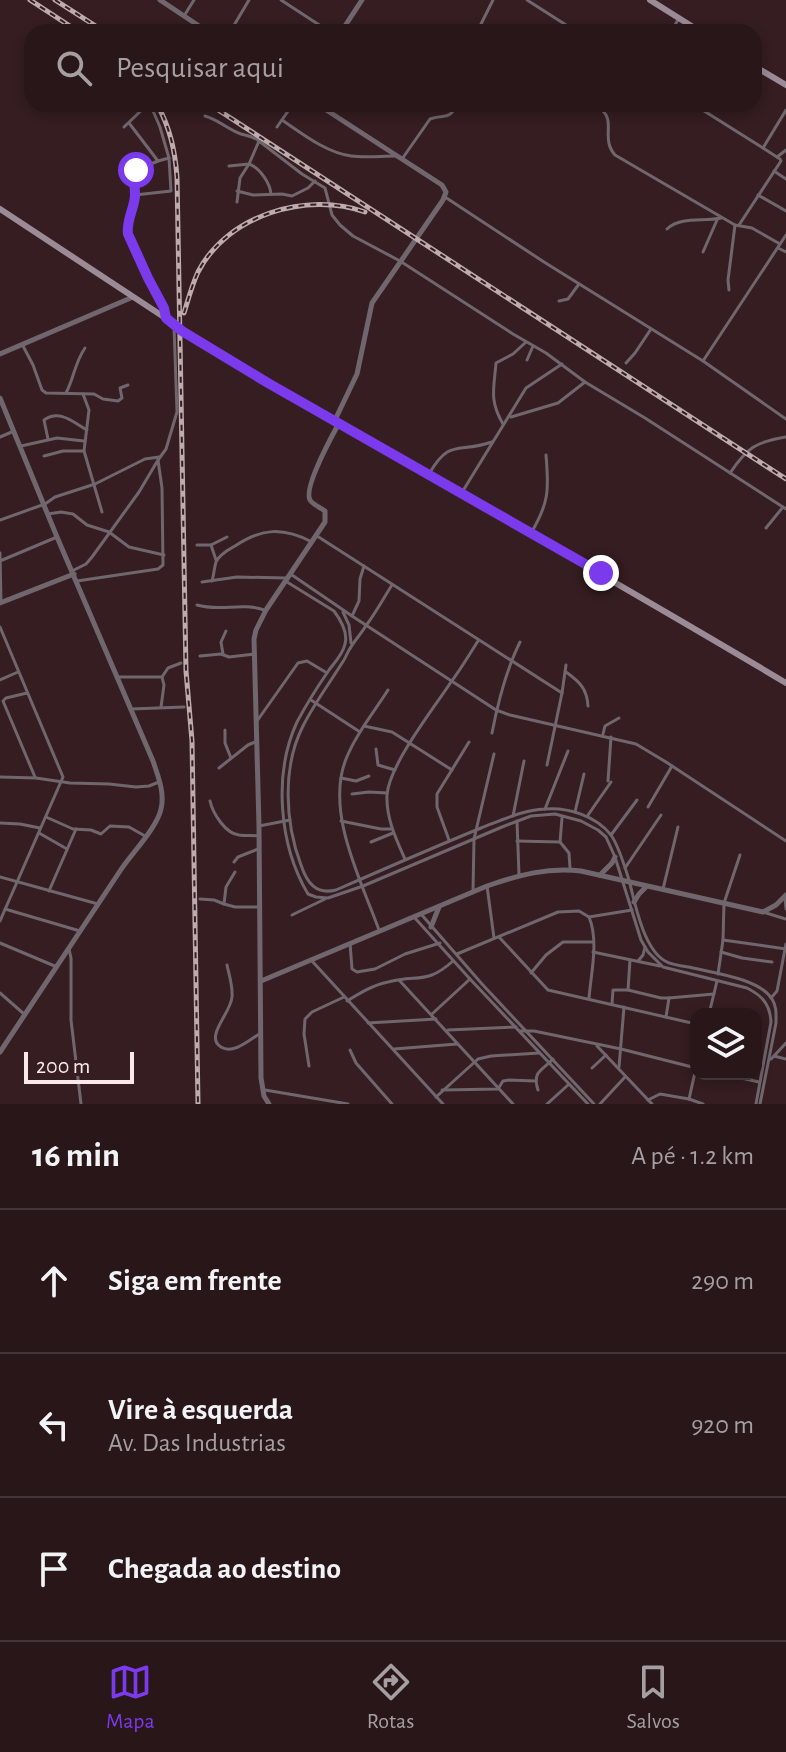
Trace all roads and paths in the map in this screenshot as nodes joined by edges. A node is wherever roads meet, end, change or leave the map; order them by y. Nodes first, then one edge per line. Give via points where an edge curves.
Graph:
1 (160, 0) edge
2 (194, 0) edge
3 (249, 0) edge
4 (281, 0) edge
5 (362, 0) edge
6 (493, 0) edge
7 (527, 0) edge
8 (650, 0) edge
9 (661, 3) edge
10 (184, 16) junction
11 (679, 18) junction
12 (196, 24) edge
13 (235, 24) edge
14 (318, 24) edge
15 (346, 24) edge
16 (481, 24) edge
17 (564, 24) edge
18 (676, 24) edge
19 (688, 24) edge
20 (762, 71) edge
21 (786, 85) edge
22 (786, 110) edge
23 (141, 112) edge
24 (153, 112) edge
25 (288, 112) edge
26 (329, 112) edge
27 (453, 112) edge
28 (605, 112) edge
29 (707, 112) edge
30 (205, 116) dead end
31 (282, 120) junction
32 (129, 123) junction
33 (124, 127) dead end
34 (277, 127) dead end
35 (259, 141) junction
36 (763, 148) junction
37 (786, 150) edge
38 (777, 157) junction
39 (169, 158) junction
40 (399, 158) junction
41 (158, 161) junction
42 (249, 164) junction
43 (229, 166) dead end
44 (774, 171) junction
45 (786, 179) edge
46 (315, 181) junction
47 (237, 191) junction
48 (271, 194) junction
49 (135, 195) junction
50 (758, 195) junction
51 (445, 197) junction
52 (237, 202) dead end
53 (0, 209) edge
54 (786, 211) edge
55 (720, 219) junction
56 (737, 225) junction
57 (667, 229) dead end
58 (786, 235) edge
59 (779, 246) junction
60 (703, 252) dead end
61 (786, 252) edge
62 (400, 261) junction
63 (579, 284) junction
64 (729, 290) dead end
65 (133, 297) junction
66 (559, 301) dead end
67 (166, 318) junction
68 (173, 323) junction
69 (651, 329) junction
70 (526, 342) junction
71 (22, 344) junction
72 (533, 346) junction
73 (85, 348) dead end
74 (0, 354) edge
75 (527, 360) dead end
76 (703, 361) junction
77 (626, 363) dead end
78 (562, 364) junction
79 (585, 382) junction
80 (128, 385) dead end
81 (66, 393) junction
82 (83, 394) junction
83 (0, 398) edge
84 (507, 418) junction
85 (786, 419) edge
86 (337, 422) junction
87 (503, 424) junction
88 (87, 430) junction
89 (14, 431) junction
90 (0, 437) edge
91 (786, 437) edge
92 (48, 439) junction
93 (85, 441) junction
94 (492, 442) junction
95 (21, 446) junction
96 (84, 451) junction
97 (546, 455) dead end
98 (44, 456) dead end
99 (159, 458) junction
100 (730, 473) junction
101 (428, 475) junction
102 (95, 484) junction
103 (461, 494) junction
104 (45, 504) junction
105 (784, 508) edge
106 (102, 512) dead end
107 (48, 514) junction
108 (0, 520) edge
109 (766, 528) dead end
110 (109, 532) junction
111 (531, 533) junction
112 (317, 536) junction
113 (57, 537) junction
114 (227, 537) dead end
115 (312, 542) junction
116 (197, 545) dead end
117 (211, 545) junction
118 (0, 553) edge
119 (164, 555) junction
120 (0, 561) edge
121 (216, 563) junction
122 (364, 566) junction
123 (73, 573) junction
124 (289, 578) junction
125 (77, 581) junction
126 (212, 581) junction
127 (202, 582) dead end
128 (392, 585) junction
129 (316, 592) junction
130 (313, 597) junction
131 (0, 603) edge
132 (197, 605) dead end
133 (341, 609) junction
134 (266, 610) junction
135 (352, 616) junction
136 (366, 626) junction
137 (0, 627) edge
138 (226, 631) dead end
139 (478, 641) junction
140 (520, 642) dead end
141 (351, 647) junction
142 (223, 654) junction
143 (255, 654) junction
144 (200, 656) dead end
145 (339, 657) junction
146 (344, 661) junction
147 (511, 661) junction
148 (181, 663) dead end
149 (566, 665) dead end
150 (18, 672) junction
151 (566, 672) junction
152 (328, 673) junction
153 (118, 677) junction
154 (162, 677) junction
155 (0, 680) edge
156 (452, 681) junction
157 (786, 683) edge
158 (388, 690) dead end
159 (27, 693) junction
160 (562, 693) junction
161 (311, 700) junction
162 (316, 703) junction
163 (588, 706) dead end
164 (161, 707) junction
165 (184, 707) dead end
166 (131, 709) junction
167 (496, 710) junction
168 (619, 718) dead end
169 (257, 721) junction
170 (555, 725) junction
171 (364, 726) junction
172 (225, 730) dead end
173 (360, 732) junction
174 (492, 733) dead end
175 (602, 735) junction
176 (611, 737) junction
177 (258, 741) junction
178 (469, 742) dead end
179 (410, 744) junction
180 (376, 749) dead end
181 (568, 751) dead end
182 (494, 754) dead end
183 (231, 758) junction
184 (524, 761) dead end
185 (547, 765) dead end
186 (672, 766) junction
187 (219, 768) dead end
188 (395, 770) junction
189 (452, 770) junction
190 (584, 774) dead end
191 (369, 776) dead end
192 (0, 777) edge
193 (36, 778) junction
194 (341, 778) junction
195 (62, 781) junction
196 (159, 782) junction
197 (387, 793) junction
198 (352, 794) dead end
199 (637, 800) dead end
200 (210, 801) dead end
201 (648, 807) dead end
202 (545, 809) junction
203 (575, 812) junction
204 (661, 815) dead end
205 (513, 816) junction
206 (562, 816) junction
207 (46, 817) junction
208 (587, 817) junction
209 (290, 820) junction
210 (284, 821) junction
211 (341, 821) junction
212 (517, 821) junction
213 (0, 823) edge
214 (259, 826) junction
215 (678, 827) dead end
216 (76, 829) junction
217 (477, 830) junction
218 (39, 831) junction
219 (392, 831) junction
220 (611, 835) junction
221 (145, 836) junction
222 (259, 836) junction
223 (474, 839) junction
224 (450, 841) junction
225 (517, 841) junction
226 (786, 841) edge
227 (371, 842) dead end
228 (560, 842) junction
229 (260, 848) junction
230 (67, 849) junction
231 (428, 850) junction
232 (740, 855) dead end
233 (431, 857) junction
234 (615, 857) junction
235 (405, 859) junction
236 (234, 862) dead end
237 (299, 867) junction
238 (625, 869) junction
239 (570, 870) junction
240 (235, 872) dead end
241 (519, 875) junction
242 (600, 876) junction
243 (0, 877) edge
244 (361, 879) junction
245 (626, 882) junction
246 (16, 883) junction
247 (363, 886) junction
248 (487, 886) junction
249 (647, 886) junction
250 (304, 887) junction
251 (663, 889) junction
252 (49, 891) junction
253 (473, 892) junction
254 (786, 896) edge
255 (328, 898) junction
256 (200, 899) dead end
257 (634, 902) junction
258 (724, 903) junction
259 (98, 904) junction
260 (224, 904) junction
261 (309, 906) junction
262 (439, 906) junction
263 (260, 907) junction
264 (5, 909) junction
265 (786, 909) edge
266 (632, 910) junction
267 (763, 912) junction
268 (421, 914) junction
269 (292, 915) dead end
270 (414, 917) junction
271 (589, 917) junction
272 (786, 919) edge
273 (0, 921) edge
274 (431, 927) junction
275 (379, 930) junction
276 (80, 931) junction
277 (497, 938) junction
278 (723, 940) junction
279 (441, 942) junction
280 (593, 942) junction
281 (0, 943) edge
282 (350, 943) junction
283 (645, 947) junction
284 (786, 948) edge
285 (69, 949) junction
286 (593, 952) junction
287 (721, 952) junction
288 (457, 954) junction
289 (630, 960) junction
290 (312, 961) junction
291 (453, 961) junction
292 (637, 961) junction
293 (772, 962) dead end
294 (227, 965) dead end
295 (57, 967) junction
296 (663, 967) junction
297 (531, 973) junction
298 (718, 974) junction
299 (470, 979) junction
300 (399, 980) junction
301 (261, 981) junction
302 (717, 981) junction
303 (628, 990) junction
304 (0, 993) edge
305 (714, 994) junction
306 (589, 998) junction
307 (669, 998) junction
308 (771, 998) junction
309 (346, 999) junction
310 (612, 1004) junction
311 (624, 1007) junction
312 (710, 1008) edge
313 (24, 1014) junction
314 (432, 1014) junction
315 (666, 1017) junction
316 (436, 1019) junction
317 (367, 1023) junction
318 (690, 1023) edge
319 (518, 1029) junction
320 (447, 1030) junction
321 (527, 1030) junction
322 (261, 1033) junction
323 (786, 1043) edge
324 (457, 1044) junction
325 (597, 1045) junction
326 (537, 1046) junction
327 (392, 1049) junction
328 (621, 1049) junction
329 (350, 1050) dead end
330 (0, 1052) edge
331 (539, 1053) junction
332 (606, 1055) junction
333 (774, 1056) junction
334 (553, 1059) junction
335 (786, 1059) edge
336 (474, 1061) junction
337 (770, 1061) junction
338 (549, 1064) junction
339 (309, 1066) dead end
340 (690, 1066) edge
341 (592, 1068) dead end
342 (619, 1068) junction
343 (625, 1077) junction
344 (693, 1080) edge
345 (751, 1080) edge
346 (535, 1081) junction
347 (760, 1082) junction
348 (569, 1084) junction
349 (498, 1089) junction
350 (263, 1090) junction
351 (442, 1090) junction
352 (538, 1090) dead end
353 (436, 1097) junction
354 (689, 1099) junction
355 (650, 1103) edge
356 (81, 1104) edge
357 (269, 1104) edge
358 (348, 1104) edge
359 (392, 1104) edge
360 (443, 1104) edge
361 (513, 1104) edge
362 (547, 1104) edge
363 (588, 1104) edge
364 (597, 1104) edge
365 (703, 1104) edge
366 (760, 1104) edge

1 - 10 street
2 - 10 street
3 - 13 street
4 - 14 street
5 - 15 street
6 - 16 street
7 - 17 street
8 - 9 main road
9 - 11 main road
10 - 12 street
11 - 18 street
11 - 19 main road
20 - 21 main road
22 - 36 street
23 - 32 street
24 - 39 street
25 - 31 street
26 - 40 street
27 - 40 street via 430,119
28 - 55 street via 608,144 615,155
29 - 36 street
30 - 35 street
31 - 34 street
31 - 40 street via 348,156
32 - 33 street
32 - 41 street
35 - 42 street
35 - 46 street
36 - 38 street
37 - 38 street
38 - 44 street via 781,161
39 - 41 street
39 - 49 street via 171,191
40 - 51 street via 442,185
41 - 49 street via 135,172
42 - 43 street
42 - 47 street
42 - 48 street
44 - 45 street
44 - 50 street
46 - 48 street via 292,196
46 - 62 street via 325,188 340,225
47 - 48 street
47 - 52 street
49 - 67 street via 128,234
50 - 54 street
50 - 56 street
51 - 62 street
51 - 63 street
53 - 65 main road
55 - 56 street
55 - 57 street via 681,222
55 - 60 street
56 - 59 street via 752,228
56 - 64 street
58 - 59 street
59 - 61 street
59 - 76 street
62 - 70 street
62 - 86 street via 372,303 360,363
63 - 66 street via 568,299
63 - 69 street
65 - 67 main road
65 - 71 street
67 - 68 main road
68 - 86 main road
68 - 99 street via 177,412
69 - 76 street
69 - 77 street
70 - 72 street
70 - 87 street via 496,363 493,404
71 - 74 street
71 - 81 street via 43,392
72 - 75 street
72 - 78 street
73 - 81 street
76 - 85 street
78 - 79 street
78 - 84 street via 530,384
79 - 84 street via 560,402
79 - 100 street
80 - 82 street via 120,388 120,400
81 - 82 street
82 - 88 street via 89,410
83 - 89 street
84 - 87 street
86 - 101 main road
86 - 112 street via 308,494 326,514
87 - 94 street
88 - 92 street via 54,415 44,420
88 - 93 street
89 - 90 street
89 - 95 street
91 - 100 street via 747,451
92 - 93 street
92 - 95 street
93 - 96 street
94 - 101 street via 448,450
94 - 103 street
95 - 104 street
96 - 98 street
96 - 102 street
97 - 111 street via 547,496
99 - 102 street via 145,459
99 - 110 street
99 - 119 street
100 - 105 street
101 - 103 main road
102 - 104 street
102 - 106 street
103 - 111 main road
104 - 107 street
104 - 108 street
105 - 109 street
107 - 110 street via 73,514
107 - 113 street
110 - 119 street via 129,547
110 - 123 street
111 - 157 main road
112 - 115 street
112 - 122 street
113 - 120 street
113 - 123 street
114 - 117 street
115 - 121 street via 276,530 256,534
115 - 124 street
116 - 117 street
117 - 121 street
118 - 120 street
119 - 125 street via 158,569
120 - 131 street
121 - 126 street
122 - 128 street
122 - 135 street
123 - 125 street
123 - 131 street
124 - 126 street
124 - 129 street
124 - 130 street
124 - 134 street
125 - 153 street
126 - 127 street
128 - 136 street
128 - 139 street
129 - 130 street
129 - 133 street
130 - 145 street via 339,618 346,644
132 - 134 street
133 - 135 street
133 - 141 street
134 - 143 street via 256,630
135 - 136 street
136 - 141 street
136 - 156 street
137 - 150 street
138 - 142 street
139 - 147 street
139 - 156 street
140 - 147 street
141 - 146 street
142 - 143 street
142 - 144 street
143 - 169 street
145 - 146 street
145 - 152 street
146 - 162 street
147 - 160 street
147 - 167 street
148 - 154 street
149 - 151 street
150 - 155 street
150 - 159 street
151 - 160 street
151 - 163 street via 585,689
152 - 161 street
152 - 169 street via 307,661 298,663
153 - 154 street
153 - 166 street
154 - 164 street
156 - 167 street
156 - 179 street
158 - 171 street
159 - 193 street via 3,700
159 - 195 street
160 - 170 street
161 - 162 street
161 - 210 street via 288,749
162 - 173 street
162 - 209 street via 292,758
164 - 165 street
164 - 166 street
166 - 196 street
167 - 170 street
167 - 174 street
168 - 175 street via 605,726
169 - 177 street
170 - 175 street
170 - 185 street
171 - 173 street
171 - 179 street via 392,732
172 - 183 street
173 - 194 street
175 - 176 street
176 - 186 street via 636,744
176 - 208 street via 609,782
177 - 183 street
177 - 214 street
178 - 189 street
179 - 188 street
179 - 189 street
180 - 188 street via 378,765
181 - 202 street
182 - 217 street
183 - 187 street
184 - 205 street
186 - 201 street
186 - 226 street
188 - 197 street
189 - 224 street via 436,800
190 - 203 street
191 - 194 street via 356,781
192 - 193 street
193 - 195 street
194 - 211 street
195 - 196 street via 136,787
195 - 207 street
196 - 221 street via 160,813
197 - 198 street
197 - 219 street
199 - 220 street
200 - 222 street via 230,832
202 - 203 street
202 - 205 street
203 - 208 street
204 - 238 street
205 - 217 street
206 - 212 street
206 - 228 street
206 - 234 street via 602,833
207 - 216 street
207 - 218 street
208 - 220 street
209 - 210 street
209 - 237 street
210 - 214 street
210 - 237 street
211 - 219 street
211 - 244 street
212 - 223 street
212 - 225 street
213 - 218 street
214 - 222 street
215 - 251 street
216 - 221 street via 101,834 110,826 129,827
216 - 230 street
217 - 223 street
217 - 224 street
218 - 230 street
218 - 246 street
219 - 227 street
219 - 235 street
220 - 238 street
221 - 259 street
222 - 229 street
223 - 233 street
223 - 253 street
224 - 231 street
225 - 228 street
225 - 241 street
228 - 239 street via 569,853
229 - 236 street
229 - 263 street
230 - 252 street
231 - 233 street
231 - 235 street
232 - 258 street
233 - 247 street
234 - 242 street
234 - 245 street
235 - 244 street
237 - 244 street via 319,891
237 - 250 street
238 - 245 street
239 - 241 street
239 - 242 street
240 - 260 street
241 - 248 street
242 - 245 street
243 - 246 street
244 - 247 street
245 - 249 street
245 - 257 street
245 - 266 street
246 - 252 street
246 - 264 street
247 - 255 street
247 - 275 street
248 - 253 street
248 - 277 street
249 - 251 street
249 - 257 street
250 - 255 street via 308,894
250 - 261 street
251 - 258 street
252 - 259 street
253 - 262 street
254 - 265 street
254 - 267 street
255 - 261 street
256 - 260 street
257 - 298 street via 659,956
258 - 267 street
258 - 278 street
259 - 276 street
260 - 263 street
261 - 269 street
262 - 268 street
262 - 274 street
263 - 301 street
264 - 273 street
264 - 276 street
266 - 271 street
266 - 283 street
267 - 272 street
268 - 270 street
268 - 274 street
270 - 275 street
270 - 279 street
271 - 277 street via 579,911 558,912
271 - 280 street
274 - 279 street
275 - 282 street
276 - 285 street
277 - 288 street
277 - 297 street
278 - 284 street
278 - 287 street
279 - 282 street via 357,972 352,969
279 - 288 street
279 - 291 street
280 - 286 street
280 - 297 street via 563,942
281 - 295 street
282 - 290 street
283 - 292 street
283 - 296 street
284 - 308 street
285 - 295 street
285 - 356 street
286 - 289 street
286 - 306 street
287 - 293 street
287 - 298 street
288 - 321 street
289 - 292 street
289 - 303 street
290 - 301 street
290 - 309 street
291 - 299 street
291 - 300 street via 432,976
292 - 296 street
294 - 322 street via 232,996 214,1034 216,1044 232,1050
295 - 313 street
296 - 302 street
297 - 306 street via 548,990
298 - 308 street via 749,983
299 - 314 street
299 - 319 street
300 - 309 street
300 - 314 street
301 - 322 street
302 - 305 street
302 - 347 street via 747,988 765,1000 771,1022
303 - 307 street
303 - 310 street via 613,990
304 - 313 street
305 - 307 street
305 - 312 street
306 - 310 street
307 - 315 street
308 - 337 street via 779,1010
309 - 317 street
309 - 339 street via 305,1019
310 - 311 street
311 - 315 street
311 - 328 street
313 - 330 street
314 - 316 street
315 - 318 street
316 - 317 street
316 - 320 street
317 - 327 street
319 - 320 street
319 - 321 street
319 - 326 street
320 - 324 street
321 - 325 street
321 - 326 street
322 - 350 street
323 - 333 street
324 - 327 street
324 - 336 street
325 - 328 street
325 - 332 street
326 - 331 street
326 - 334 street
327 - 353 street
328 - 340 street
328 - 342 street
329 - 359 street
331 - 336 street
331 - 338 street
332 - 341 street
332 - 342 street
333 - 335 street
333 - 337 street
334 - 338 street
334 - 364 street
336 - 349 street
336 - 351 street
337 - 366 street
338 - 346 street
338 - 348 street
342 - 343 street
343 - 355 street
343 - 364 street
344 - 354 street
345 - 347 street
346 - 349 street via 503,1081
346 - 352 street
347 - 366 street
348 - 362 street
348 - 363 street
349 - 351 street
349 - 361 street
350 - 357 street
350 - 358 street
351 - 353 street
353 - 360 street
354 - 355 street via 660,1094
354 - 365 street

